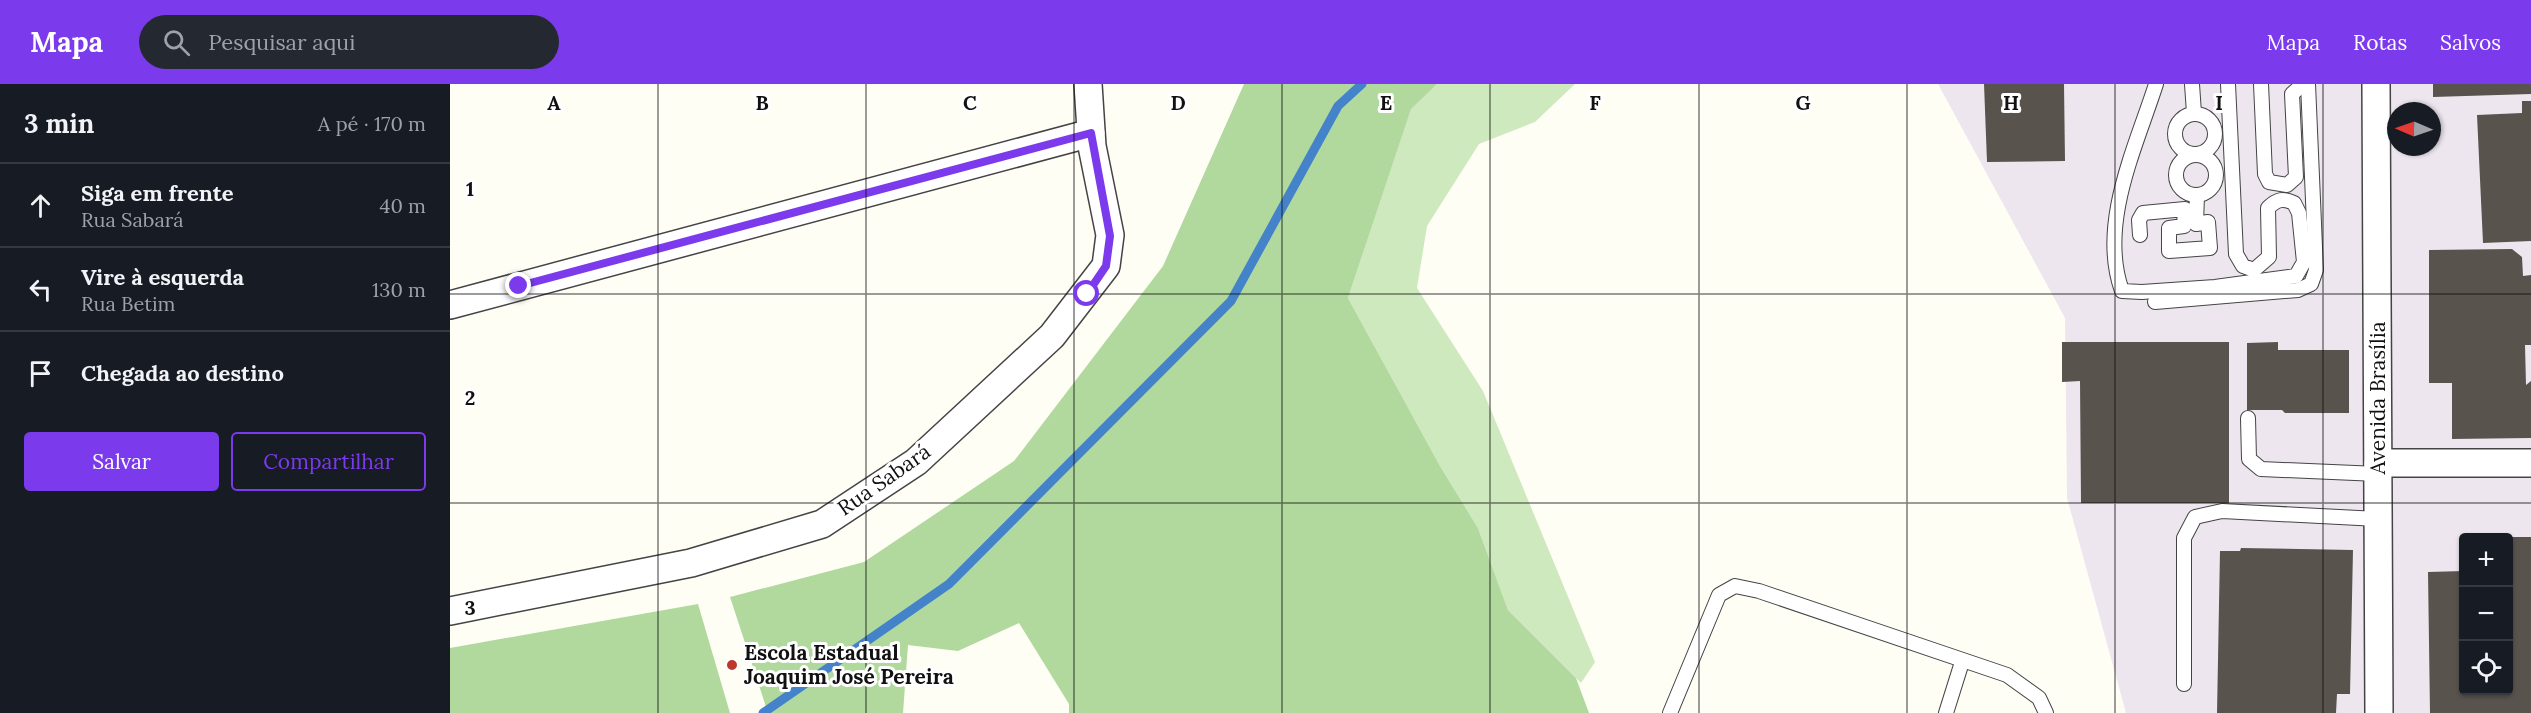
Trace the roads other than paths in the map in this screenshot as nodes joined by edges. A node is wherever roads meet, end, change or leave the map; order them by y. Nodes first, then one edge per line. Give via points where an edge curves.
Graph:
1 (1088, 84) edge
2 (2156, 84) edge
3 (2192, 84) edge
4 (2228, 84) edge
5 (2261, 84) edge
6 (2303, 84) edge
7 (2308, 84) edge
8 (2376, 84) edge
9 (2194, 113) junction
10 (1091, 133) junction
11 (2196, 154) junction
12 (2197, 195) junction
13 (2140, 235) dead end
14 (2155, 302) dead end
15 (450, 305) edge
16 (2248, 418) dead end
17 (2531, 463) edge
18 (2378, 468) junction
19 (2378, 519) junction
20 (450, 611) edge
21 (1962, 662) junction
22 (2184, 684) dead end
23 (1670, 713) edge
24 (1946, 713) edge
25 (2046, 713) edge
26 (2379, 713) edge

1 - 10 street, Rua Sabará
2 - 4 lane via 2116,220 2122,291 2269,281 2296,276 2304,262 2299,213 2294,203 2285,199 2268,208 2269,257 2264,263 2254,270 2243,266 2236,254
3 - 9 lane
5 - 6 lane via 2265,174 2269,182 2277,185 2287,185 2296,177 2292,94
7 - 14 lane via 2316,270 2311,284 2298,290
8 - 18 street, Avenida Brasília
9 - 11 lane via 2184,116 2174,134 2185,152
9 - 11 lane via 2205,115 2216,133 2206,151
10 - 15 street
10 - 20 street, Rua Sabará via 1110,236 1106,266 1052,336 916,462 822,524 691,563
11 - 12 lane via 2214,164 2217,175 2206,193
11 - 12 lane via 2178,165 2176,175 2187,193
12 - 13 lane via 2196,224 2208,222 2210,248 2169,251 2169,228 2184,226 2186,209 2143,213 2139,220
16 - 18 lane via 2249,459 2261,469
17 - 18 street
18 - 19 street, Avenida Brasília
19 - 22 lane via 2222,511 2195,518 2184,538
19 - 26 street, Avenida Brasília
21 - 23 lane via 1735,586 1719,596
21 - 24 lane
21 - 25 lane via 2007,675 2039,698

